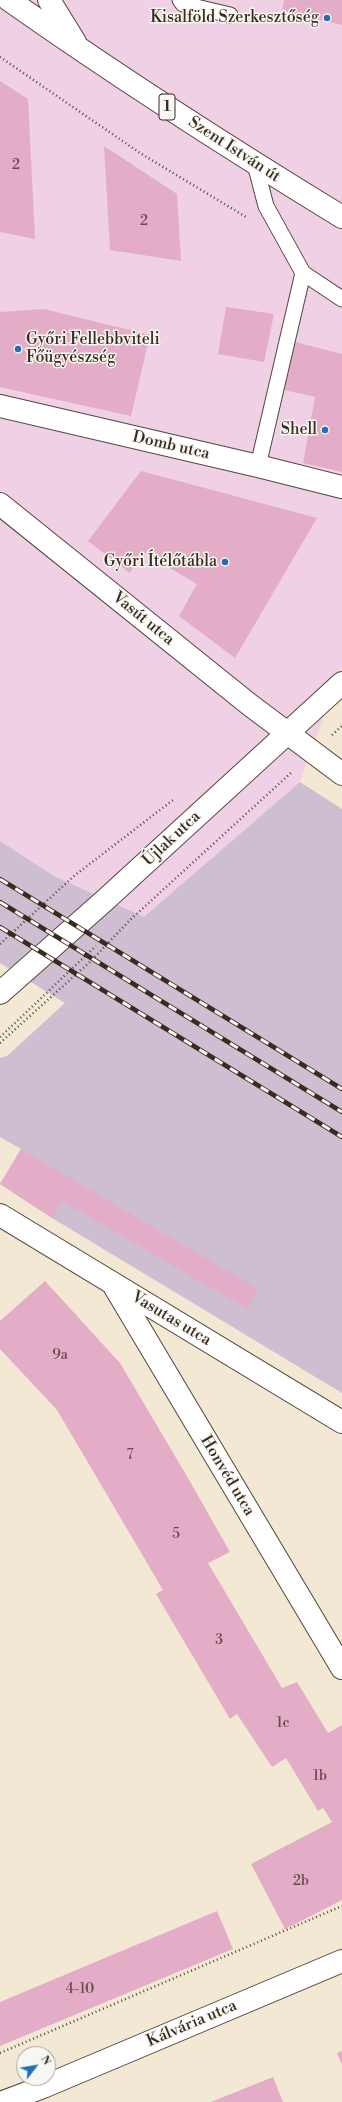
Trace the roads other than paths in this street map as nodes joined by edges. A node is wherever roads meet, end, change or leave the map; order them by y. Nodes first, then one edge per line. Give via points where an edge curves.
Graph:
1 (9, 0) edge
2 (50, 0) edge
3 (180, 0) edge
4 (230, 15) dead end
5 (79, 50) junction
6 (255, 164) junction
7 (342, 217) edge
8 (303, 273) junction
9 (342, 299) edge
10 (0, 406) edge
11 (258, 466) junction
12 (342, 488) edge
13 (0, 504) edge
14 (342, 683) edge
15 (286, 734) junction
16 (342, 774) edge
17 (0, 992) edge
18 (0, 1215) edge
19 (113, 1284) junction
20 (342, 1422) edge
21 (342, 1668) edge
22 (342, 1961) edge
23 (46, 2094) edge
24 (2, 2102) edge

1 - 5 street, Szent István út / 1
2 - 5 street
3 - 4 lane via 183,4
5 - 6 street, Szent István út / 1
6 - 7 street, Szent István út / 1
6 - 8 lane via 266,206
8 - 9 lane
8 - 11 lane
10 - 11 street, Domb utca
11 - 12 street, Domb utca
13 - 15 street, Vasút utca
14 - 15 street, Újlak utca
15 - 16 street, Vasút utca
15 - 17 street, Újlak utca via 104,901
18 - 19 street, Vasutas utca
19 - 20 street, Vasutas utca
19 - 21 street, Honvéd utca
22 - 23 street, Kálvária utca
23 - 24 street, Kálvária utca

